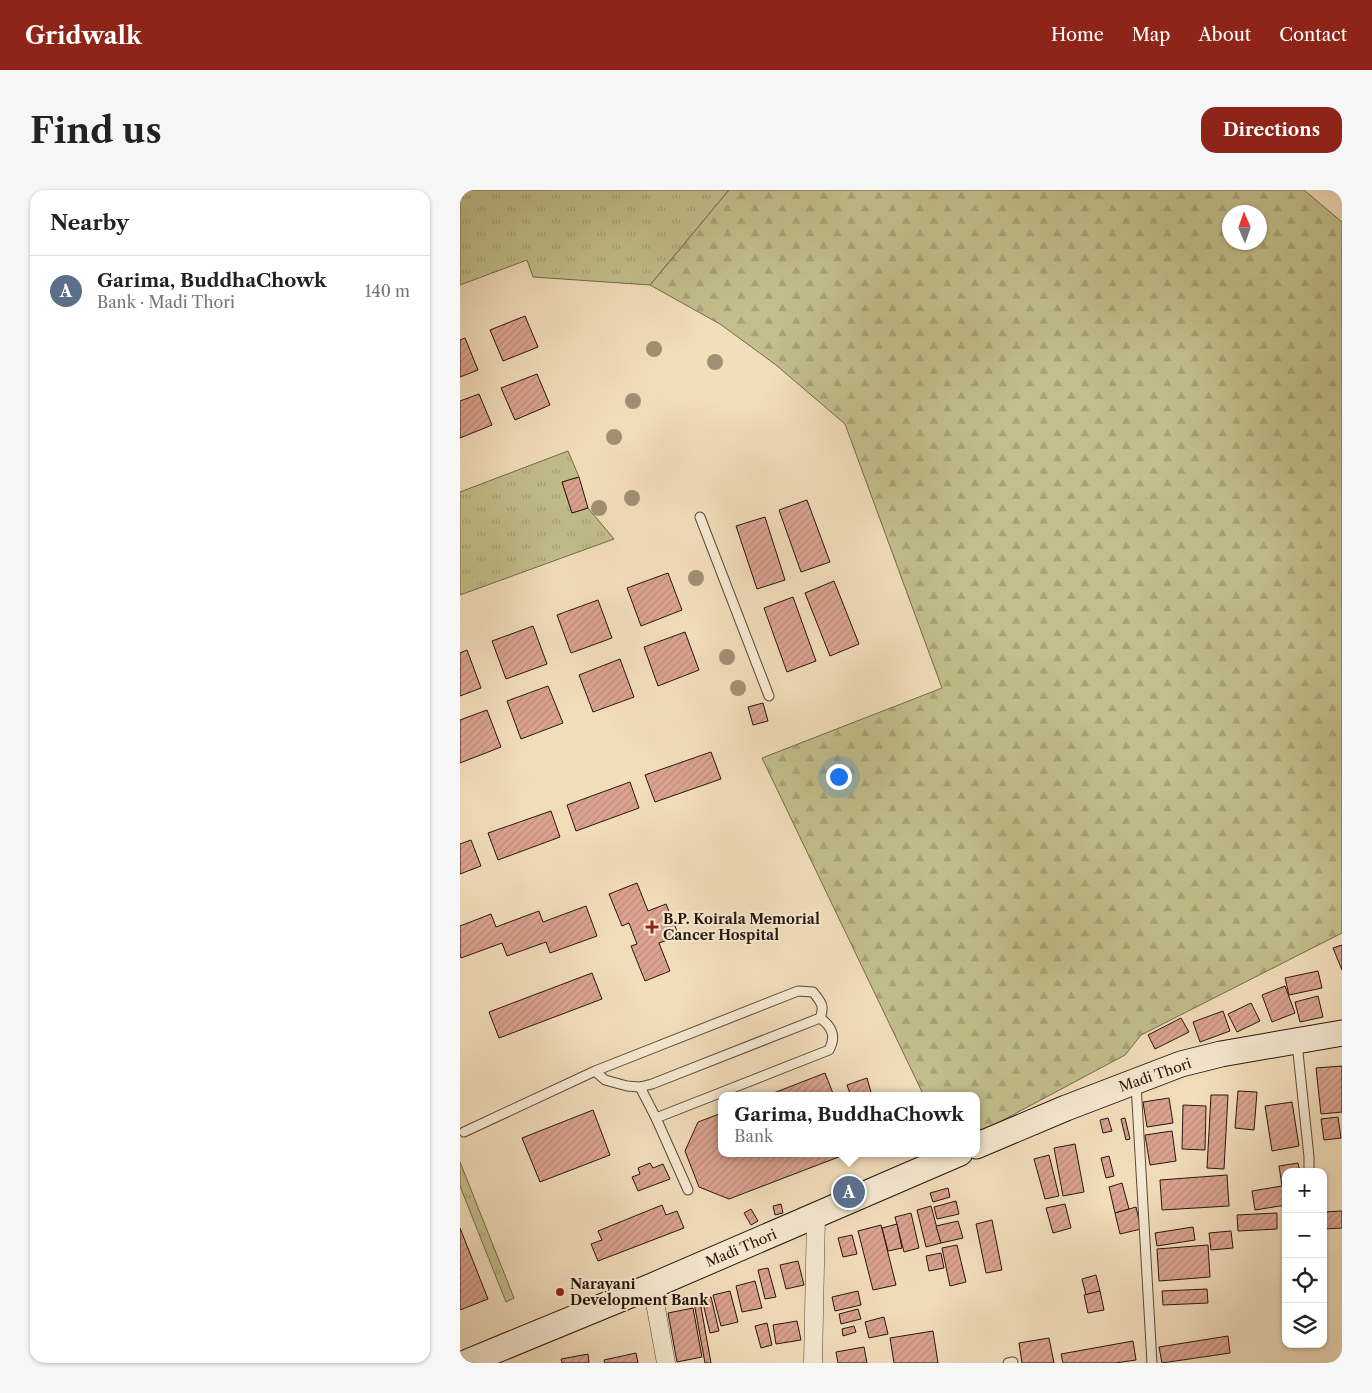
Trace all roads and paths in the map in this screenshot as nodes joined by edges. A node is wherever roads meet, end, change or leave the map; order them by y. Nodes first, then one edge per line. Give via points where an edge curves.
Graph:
1 (700, 517) dead end
2 (769, 696) dead end
3 (820, 1018) junction
4 (1342, 1033) edge
5 (1296, 1040) junction
6 (595, 1071) junction
7 (1135, 1080) junction
8 (640, 1087) junction
9 (722, 1092) edge
10 (718, 1093) edge
11 (656, 1118) junction
12 (464, 1132) dead end
13 (980, 1144) edge
14 (951, 1157) edge
15 (1309, 1168) edge
16 (688, 1190) dead end
17 (816, 1216) junction
18 (652, 1286) junction
19 (504, 1355) edge
20 (465, 1363) edge
21 (666, 1363) edge
22 (813, 1363) edge
23 (1152, 1363) edge

1 - 2 lane
3 - 6 lane via 823,1010 820,1000 813,992 798,992
3 - 8 lane
3 - 9 lane via 832,1033 833,1042 828,1050
4 - 5 main road, Madi Thori
5 - 7 main road, Madi Thori via 1221,1054
5 - 15 lane
6 - 8 lane via 606,1080
6 - 12 lane
7 - 13 main road, Madi Thori
7 - 23 lane
8 - 11 lane
10 - 11 lane
11 - 16 lane
14 - 17 main road, Madi Thori
17 - 18 main road, Madi Thori
17 - 22 street
18 - 19 main road, Madi Thori
18 - 21 street
19 - 20 main road, Madi Thori

